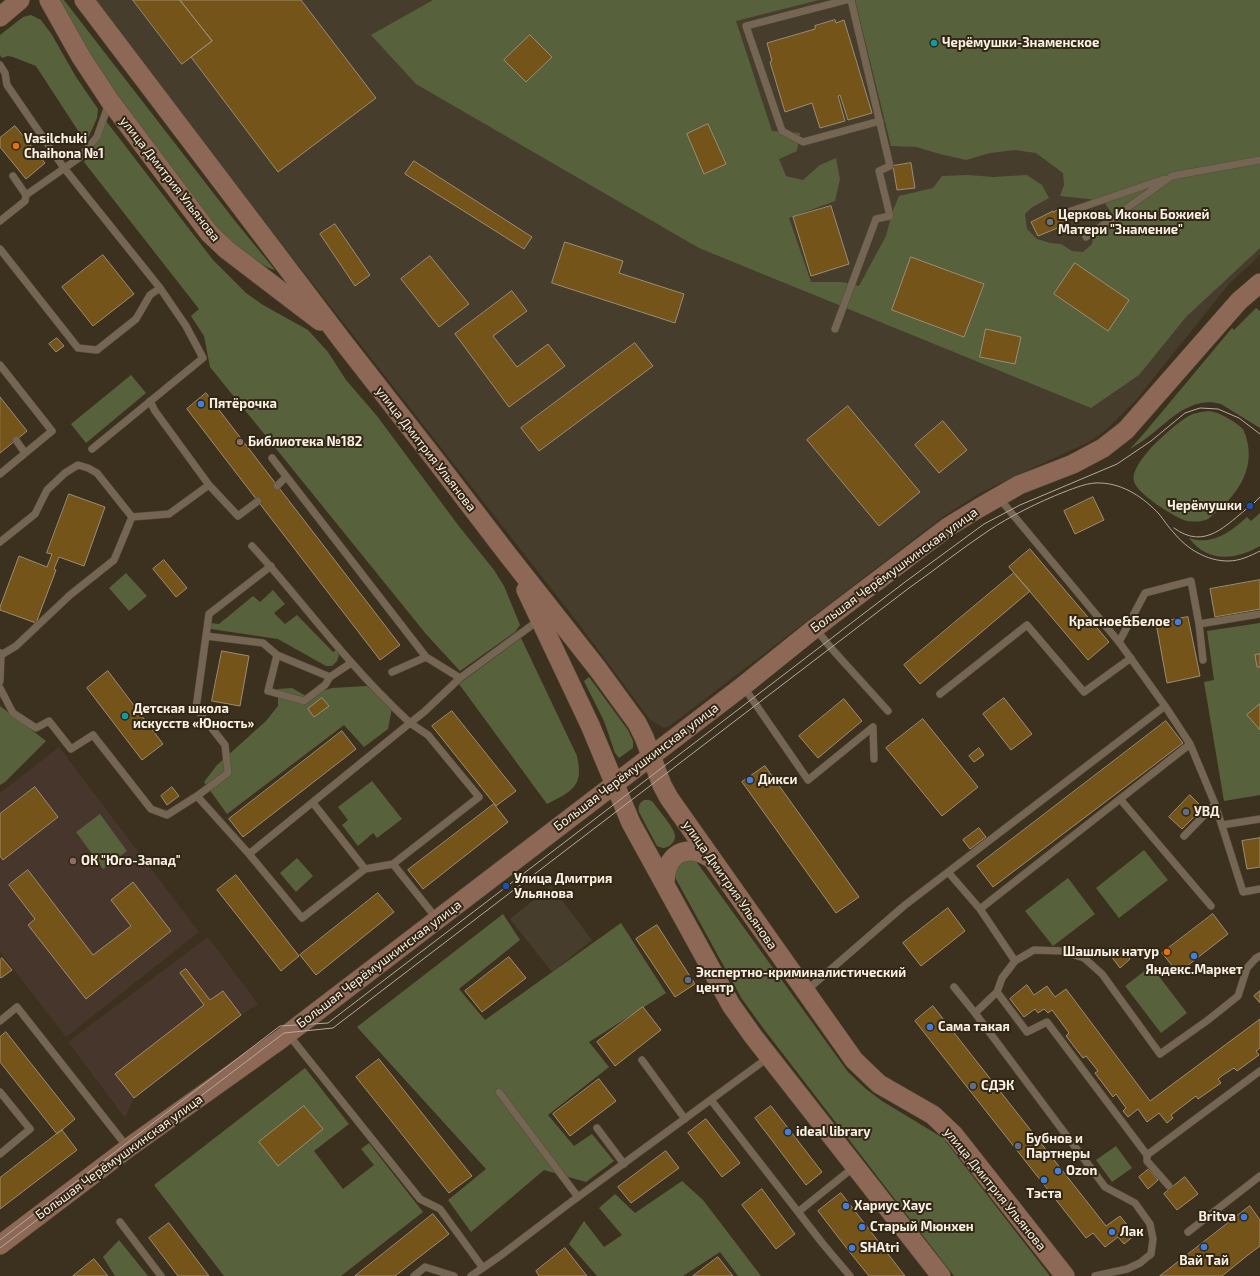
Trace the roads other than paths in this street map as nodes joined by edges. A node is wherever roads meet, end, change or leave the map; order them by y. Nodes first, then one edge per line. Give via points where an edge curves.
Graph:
1 (20, 0) edge
2 (49, 0) edge
3 (84, 0) edge
4 (846, 0) edge
5 (851, 0) edge
6 (0, 17) edge
7 (0, 65) edge
8 (110, 101) junction
9 (880, 121) junction
10 (1260, 160) edge
11 (64, 168) junction
12 (13, 176) dead end
13 (1172, 176) junction
14 (26, 195) junction
15 (1068, 212) dead end
16 (0, 221) edge
17 (1086, 237) dead end
18 (0, 249) edge
19 (1260, 283) edge
20 (160, 288) junction
21 (835, 329) dead end
22 (344, 343) junction
23 (0, 365) edge
24 (150, 401) junction
25 (16, 440) dead end
26 (92, 449) dead end
27 (25, 453) junction
28 (272, 458) dead end
29 (0, 474) edge
30 (286, 477) junction
31 (209, 485) junction
32 (278, 486) dead end
33 (998, 496) junction
34 (258, 501) dead end
35 (132, 517) junction
36 (0, 542) edge
37 (252, 546) dead end
38 (508, 555) junction
39 (271, 566) junction
40 (1260, 614) edge
41 (540, 619) junction
42 (1199, 624) junction
43 (815, 628) junction
44 (206, 636) junction
45 (1119, 642) junction
46 (0, 655) edge
47 (277, 655) junction
48 (426, 657) junction
49 (1131, 658) junction
50 (1203, 660) dead end
51 (351, 663) junction
52 (392, 672) dead end
53 (330, 677) junction
54 (460, 678) junction
55 (0, 681) edge
56 (742, 686) junction
57 (0, 688) edge
58 (940, 694) dead end
59 (1165, 706) junction
60 (888, 711) dead end
61 (410, 723) junction
62 (1190, 744) junction
63 (651, 755) junction
64 (874, 759) dead end
65 (614, 784) junction
66 (197, 796) junction
67 (1120, 799) junction
68 (313, 803) junction
69 (1215, 804) junction
70 (1260, 820) edge
71 (685, 821) junction
72 (1222, 825) junction
73 (1184, 836) dead end
74 (646, 852) junction
75 (249, 854) junction
76 (712, 859) junction
77 (393, 864) junction
78 (365, 869) junction
79 (948, 872) junction
80 (665, 884) junction
81 (1260, 889) edge
82 (1211, 906) dead end
83 (980, 909) junction
84 (437, 919) junction
85 (1260, 956) edge
86 (1015, 961) junction
87 (954, 987) dead end
88 (805, 992) junction
89 (997, 992) junction
90 (975, 1013) junction
91 (0, 1021) edge
92 (288, 1034) junction
93 (769, 1056) junction
94 (642, 1060) dead end
95 (1260, 1071) edge
96 (0, 1092) edge
97 (499, 1092) dead end
98 (711, 1100) junction
99 (685, 1119) junction
100 (597, 1128) dead end
101 (128, 1148) junction
102 (0, 1154) edge
103 (1147, 1155) junction
104 (624, 1164) junction
105 (855, 1166) junction
106 (1260, 1176) edge
107 (1169, 1186) dead end
108 (578, 1197) junction
109 (798, 1212) junction
110 (120, 1222) dead end
111 (1188, 1232) dead end
112 (0, 1245) edge
113 (483, 1268) junction
114 (161, 1276) edge
115 (414, 1276) edge
116 (454, 1276) edge
117 (471, 1276) edge
118 (850, 1276) edge
119 (940, 1276) edge
120 (1065, 1276) edge
121 (1095, 1276) edge

1 - 6 main road
2 - 8 main road, улица Дмитрия Ульянова via 81,57
3 - 22 main road, улица Дмитрия Ульянова
4 - 9 lane via 746,26 782,131 803,142
5 - 9 lane
7 - 11 lane via 5,73 7,85
8 - 11 lane via 97,137 79,158
8 - 22 main road, улица Дмитрия Ульянова via 209,233
9 - 21 lane via 890,166 879,172 890,216 876,219
10 - 13 lane
11 - 14 lane
11 - 20 lane
12 - 14 lane
13 - 15 lane
13 - 17 lane
14 - 16 lane via 25,201
18 - 20 lane via 78,348 97,350 136,319 150,295
19 - 33 main road, Большая Черёмушкинская улица via 1239,301 1126,430 1103,448 1073,464
20 - 24 lane via 186,326 203,358
22 - 38 main road, улица Дмитрия Ульянова
23 - 27 lane via 52,431
24 - 26 lane
24 - 31 lane
25 - 27 lane
27 - 29 lane
28 - 30 lane
30 - 32 lane
30 - 48 lane
31 - 34 lane via 238,516
31 - 35 lane via 169,514
33 - 43 main road, Большая Черёмушкинская улица via 948,527
33 - 45 lane
35 - 36 lane via 97,473 78,465 47,490 35,514
35 - 46 lane via 114,560 70,595 16,646
37 - 39 lane
38 - 41 main road, улица Дмитрия Ульянова
38 - 63 main road, улица Дмитрия Ульянова via 597,668 632,717
39 - 44 lane via 209,614
39 - 51 lane
40 - 42 lane
41 - 54 lane
41 - 65 main road, улица Дмитрия Ульянова via 590,725
42 - 45 lane via 1191,581 1145,593
42 - 50 lane
43 - 56 main road, Большая Черёмушкинская улица
43 - 60 lane
44 - 47 lane via 263,643
44 - 66 lane via 196,708 226,745 228,773
45 - 49 lane
46 - 55 lane
47 - 53 lane
47 - 53 lane via 268,691 304,701 325,685
48 - 52 lane
48 - 54 lane
49 - 58 lane via 1084,692 1028,625
49 - 59 lane
51 - 53 lane
51 - 61 lane
54 - 61 lane
56 - 63 main road, Большая Черёмушкинская улица
56 - 64 lane via 808,780 873,727
57 - 66 lane via 13,713 36,728 49,721 72,750 93,734 151,809 167,815
59 - 62 lane
59 - 79 lane
61 - 68 lane
61 - 77 lane via 428,735 479,797
62 - 67 lane
62 - 69 lane
63 - 65 main road, Большая Черёмушкинская улица
63 - 71 main road, улица Дмитрия Ульянова via 662,785
65 - 74 main road, улица Дмитрия Ульянова via 630,824
65 - 84 main road, Большая Черёмушкинская улица
66 - 75 lane
67 - 82 lane
67 - 83 lane
68 - 75 lane
68 - 78 lane
69 - 72 lane
69 - 73 lane
70 - 72 lane
71 - 74 main road via 683,836 674,847 661,853
71 - 76 main road, улица Дмитрия Ульянова
72 - 81 lane via 1243,892
74 - 80 main road, улица Дмитрия Ульянова
75 - 78 lane via 302,918
76 - 80 main road via 697,851 679,854 672,858 667,866
76 - 88 main road, улица Дмитрия Ульянова
77 - 78 lane
77 - 84 lane
79 - 83 lane
79 - 88 lane via 905,905
80 - 93 main road, улица Дмитрия Ульянова via 731,1005
83 - 86 lane
84 - 92 main road, Большая Черёмушкинская улица
85 - 86 lane via 1247,968 1238,996 1160,1054 1102,974 1084,958 1062,951 1034,950
86 - 89 lane via 1002,978
87 - 90 lane
88 - 120 main road, улица Дмитрия Ульянова via 854,1060 879,1084 933,1115 954,1135
89 - 90 lane
89 - 103 lane via 1027,1032 1047,1022
90 - 121 lane via 1104,1187 1134,1203 1150,1224 1153,1239 1151,1254 1127,1270
91 - 101 lane via 17,1007
92 - 101 main road, Большая Черёмушкинская улица
92 - 113 lane via 420,1199 440,1209
93 - 98 lane
93 - 105 main road, улица Дмитрия Ульянова
94 - 99 lane
95 - 103 lane
96 - 102 lane via 30,1129
97 - 108 lane
98 - 99 lane
98 - 109 lane
99 - 104 lane
100 - 104 lane
101 - 112 main road, Большая Черёмушкинская улица
103 - 107 lane via 1147,1161
104 - 108 lane
105 - 109 lane
105 - 119 main road, улица Дмитрия Ульянова
106 - 111 lane
108 - 113 lane
109 - 118 lane
110 - 114 lane
113 - 117 lane
115 - 116 lane via 425,1267

